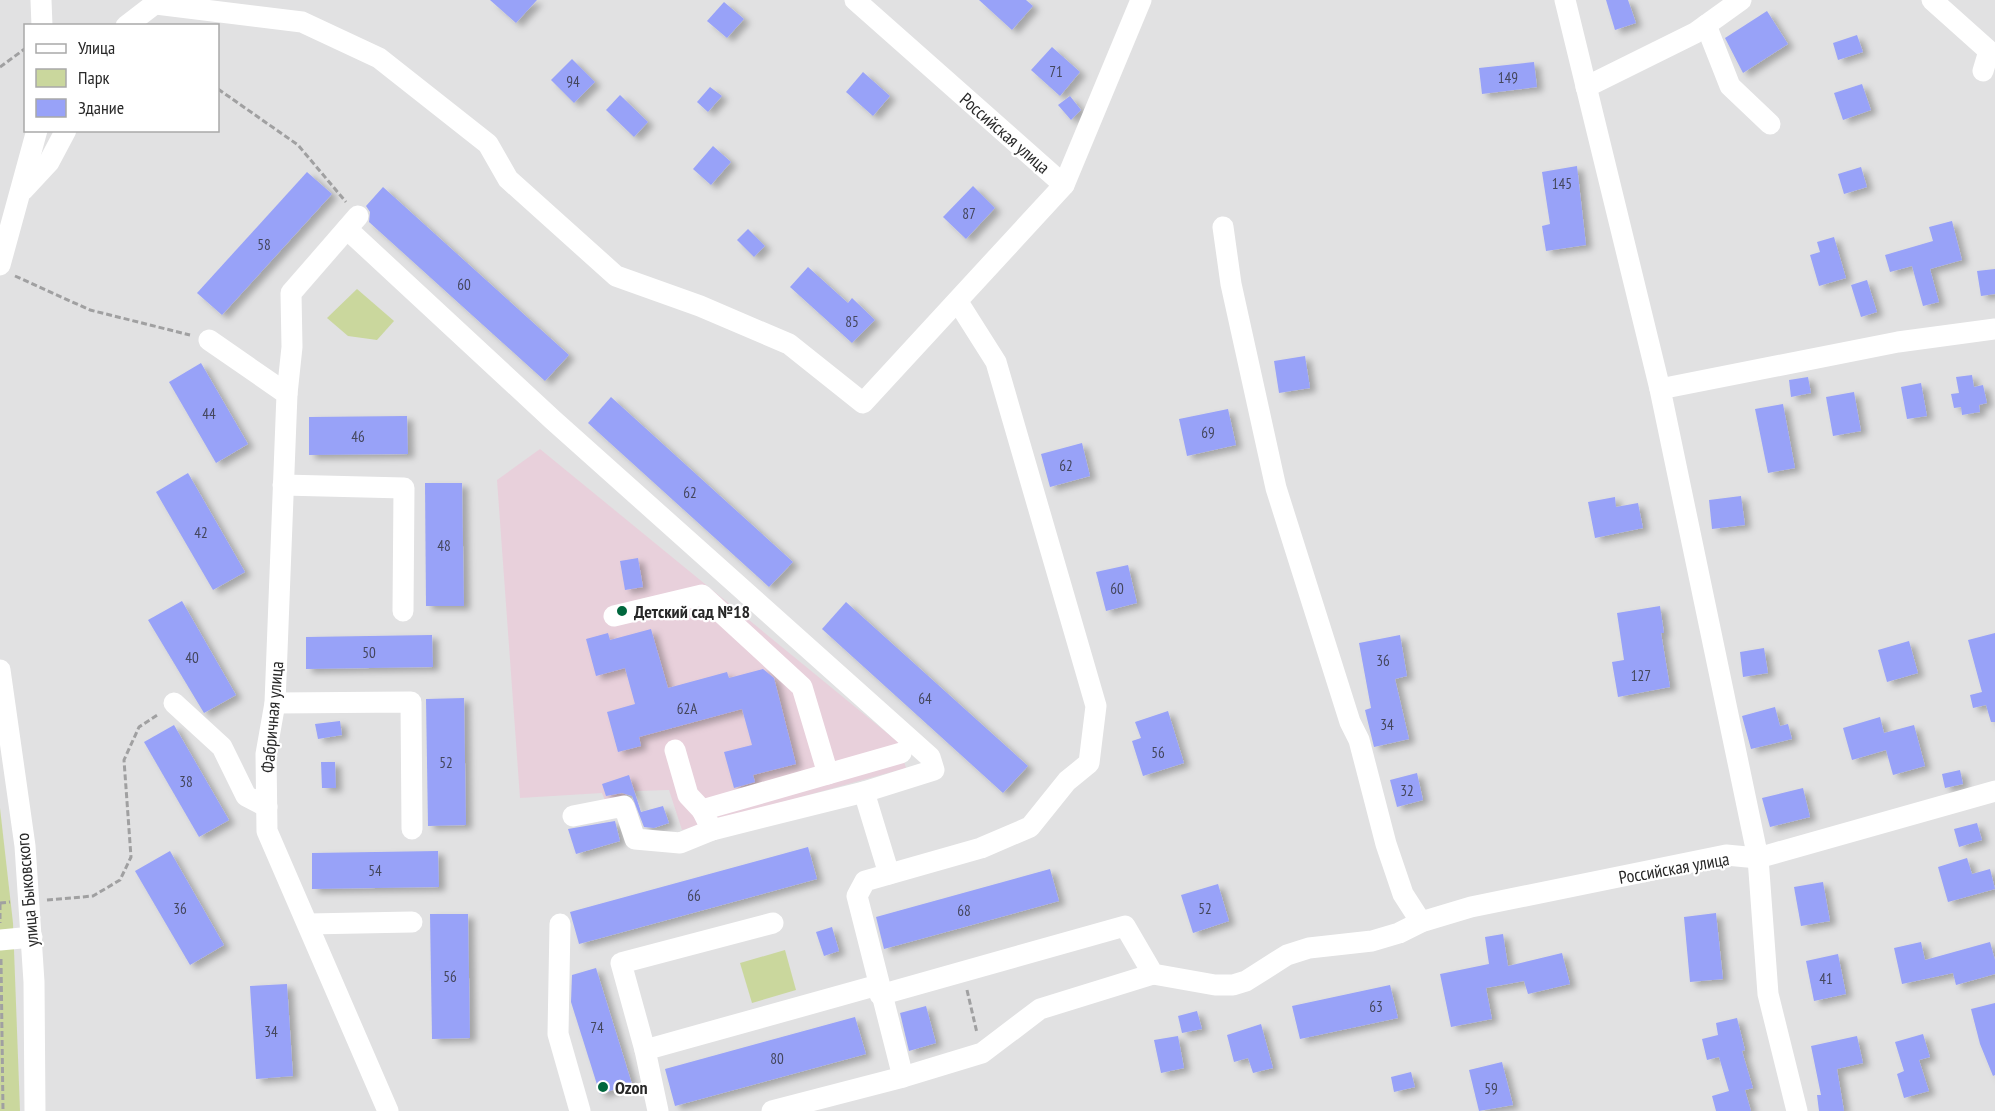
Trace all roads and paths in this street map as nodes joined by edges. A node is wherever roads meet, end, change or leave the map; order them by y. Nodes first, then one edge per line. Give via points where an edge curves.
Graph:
1 (41, 0) edge
2 (855, 0) edge
3 (1141, 0) edge
4 (1565, 0) edge
5 (1741, 0) edge
6 (1932, 0) edge
7 (158, 2) edge
8 (42, 24) edge
9 (129, 24) edge
10 (1706, 25) junction
11 (24, 49) edge
12 (0, 67) edge
13 (1983, 71) dead end
14 (1586, 87) junction
15 (219, 90) edge
16 (1770, 124) dead end
17 (36, 132) edge
18 (65, 132) edge
19 (1064, 184) junction
20 (20, 193) junction
21 (353, 223) junction
22 (1223, 227) dead end
23 (5, 269) edge
24 (958, 302) junction
25 (1995, 329) edge
26 (209, 340) joint
27 (1660, 388) junction
28 (287, 394) junction
29 (284, 485) junction
30 (403, 611) dead end
31 (614, 616) dead end
32 (0, 670) edge
33 (174, 703) joint
34 (275, 703) junction
35 (675, 750) dead end
36 (901, 753) dead end
37 (828, 774) junction
38 (1995, 791) edge
39 (864, 792) junction
40 (267, 807) junction
41 (702, 810) junction
42 (573, 816) dead end
43 (412, 829) dead end
44 (712, 830) junction
45 (1758, 858) junction
46 (889, 874) junction
47 (45, 900) dead end
48 (0, 904) edge
49 (412, 922) dead end
50 (1421, 922) junction
51 (772, 923) dead end
52 (308, 924) junction
53 (560, 924) dead end
54 (32, 937) junction
55 (0, 940) edge
56 (962, 970) junction
57 (1153, 974) junction
58 (879, 990) junction
59 (645, 1050) junction
60 (982, 1053) junction
61 (903, 1077) junction
62 (3, 1111) edge
63 (35, 1111) edge
64 (388, 1111) edge
65 (580, 1111) edge
66 (658, 1111) edge
67 (772, 1111) edge
68 (1797, 1111) edge

1 - 8 street
2 - 19 street, Российская улица
3 - 19 street
4 - 14 street
5 - 10 street
6 - 13 street via 1989,51
7 - 9 street
7 - 24 street, Российская улица via 302,22 379,58 488,144 508,179 616,276 789,344 862,403
10 - 14 street
10 - 16 street via 1730,86
11 - 12 path
14 - 27 street
15 - 21 path via 298,145
17 - 20 street
18 - 20 street via 49,162
19 - 24 street, Российская улица
20 - 23 street
21 - 28 street, Фабричная улица via 291,293 292,347
21 - 39 street via 553,420 930,757 934,770
22 - 50 street via 1231,284 1276,488 1359,740 1389,854 1403,894
23 - 26 path via 90,310
24 - 46 street via 996,362 1096,706 1095,717 1089,763 1067,780 1030,827 981,848
25 - 27 street via 1898,342
26 - 28 street
27 - 45 street
28 - 29 street, Фабричная улица
29 - 30 street via 404,488
29 - 34 street, Фабричная улица
31 - 37 street via 702,595 802,687
32 - 54 street, улица Быковского via 25,846
33 - 40 street via 222,747 246,796
33 - 47 path via 139,727 124,760 131,857 120,880 93,896
34 - 40 street, Фабричная улица via 266,754
34 - 43 street via 411,702
35 - 41 street via 688,795
36 - 37 street
37 - 41 street
38 - 45 street, Российская улица
39 - 44 street
39 - 46 street
40 - 52 street, Фабричная улица via 267,831
41 - 44 street
42 - 44 street via 624,806 635,839 680,843
45 - 50 street, Российская улица via 1726,855
45 - 68 street via 1768,994
46 - 58 street via 865,881 856,896
48 - 55 path
49 - 52 street
50 - 57 street, Российская улица via 1372,941 1309,948 1287,955 1233,985
51 - 59 street via 621,963
52 - 64 street, Фабричная улица
53 - 65 street via 558,1034
54 - 55 street
54 - 63 street, улица Быковского
55 - 62 path
56 - 57 street via 1125,926
56 - 58 street
56 - 60 path
57 - 60 street via 1040,1009
58 - 59 street
58 - 61 street
59 - 66 street
60 - 61 street
61 - 67 street

